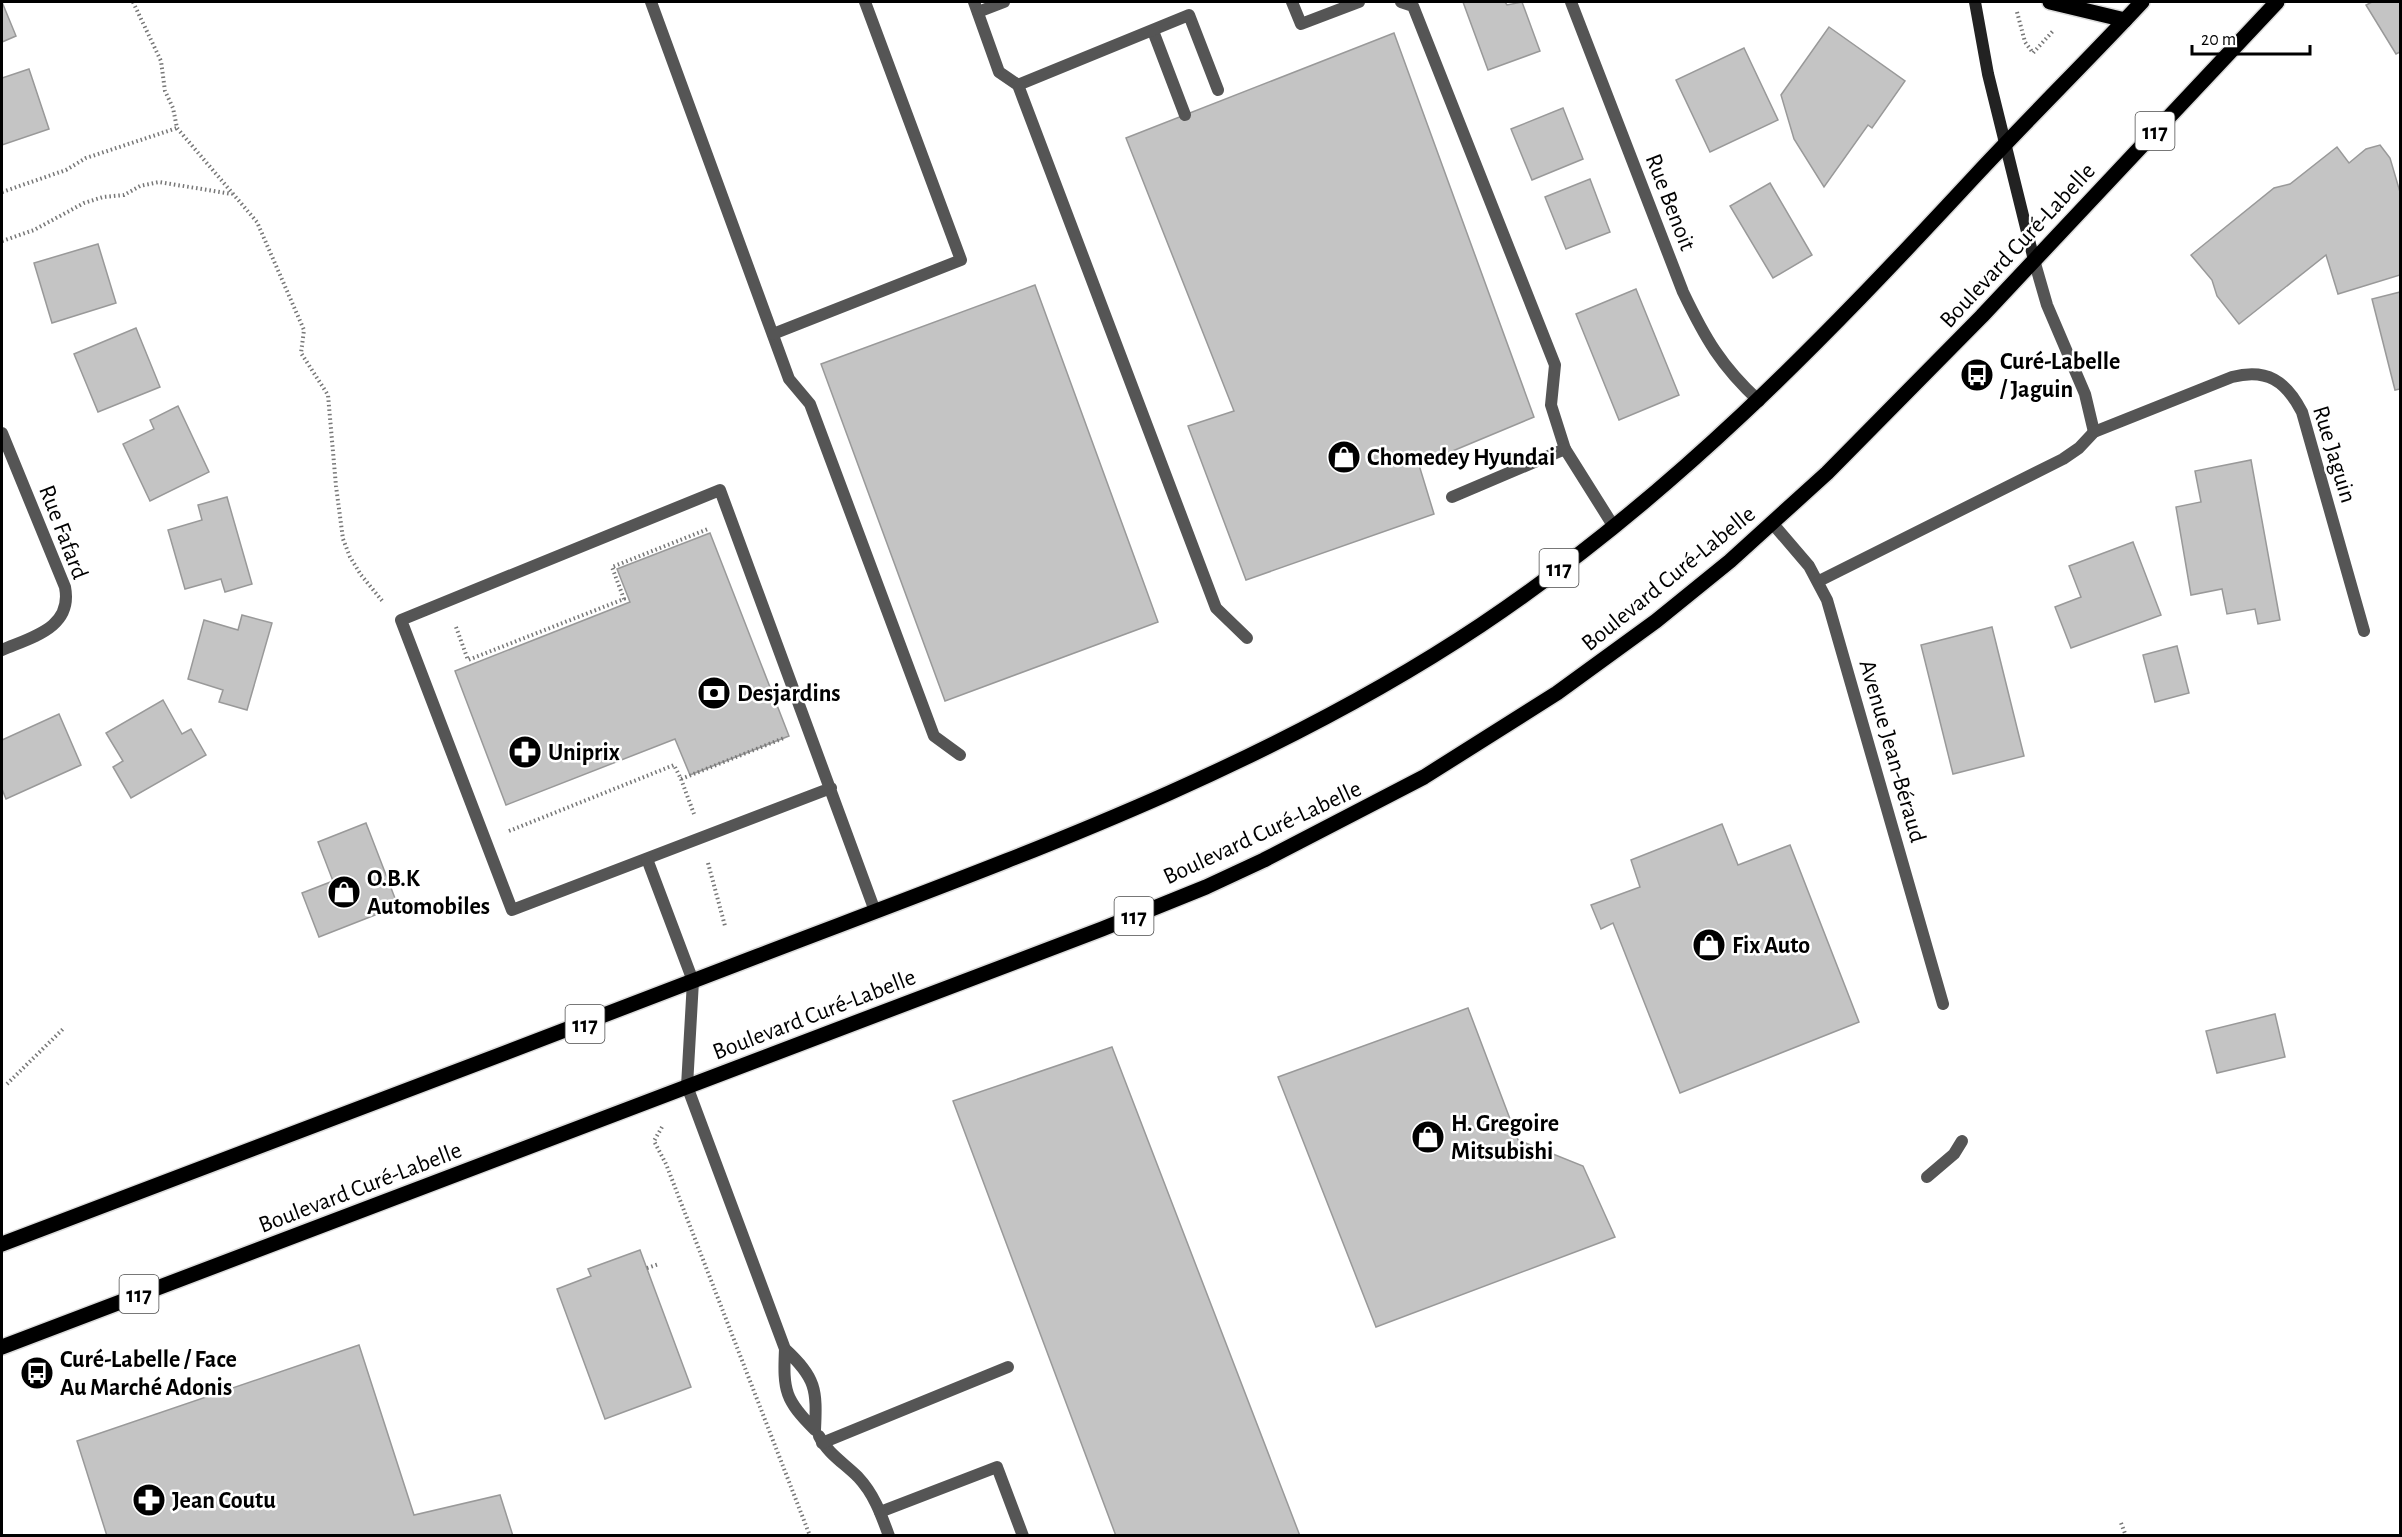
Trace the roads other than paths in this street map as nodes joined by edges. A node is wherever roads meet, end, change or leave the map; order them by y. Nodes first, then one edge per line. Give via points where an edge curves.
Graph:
1 (651, 2) edge
2 (865, 2) edge
3 (1004, 2) edge
4 (1292, 2) edge
5 (1359, 2) edge
6 (1401, 2) edge
7 (1571, 2) edge
8 (1975, 2) edge
9 (2050, 2) edge
10 (2142, 2) edge
11 (2277, 2) edge
12 (976, 7) edge
13 (2125, 20) junction
14 (1153, 31) junction
15 (1018, 85) junction
16 (1218, 90) dead end
17 (1185, 115) dead end
18 (2004, 145) junction
19 (2034, 260) junction
20 (773, 334) junction
21 (1758, 401) junction
22 (2094, 432) junction
23 (2, 433) edge
24 (1565, 449) junction
25 (1452, 497) dead end
26 (1773, 524) junction
27 (1614, 527) junction
28 (1819, 581) junction
29 (2364, 632) dead end
30 (1247, 639) dead end
31 (2, 650) edge
32 (960, 755) dead end
33 (831, 788) junction
34 (647, 859) junction
35 (875, 911) junction
36 (693, 981) junction
37 (1943, 1004) dead end
38 (687, 1086) junction
39 (1962, 1141) dead end
40 (1927, 1177) dead end
41 (2, 1244) edge
42 (2, 1347) edge
43 (785, 1349) junction
44 (1008, 1367) dead end
45 (815, 1430) junction
46 (822, 1443) junction
47 (880, 1512) junction
48 (889, 1536) edge
49 (1023, 1536) edge

1 - 20 street
2 - 20 street via 961,260
3 - 12 street
4 - 5 street via 1301,24
6 - 24 street via 1413,6 1555,365 1551,405
7 - 21 street, Rue Benoit via 1699,327 1732,376
8 - 18 street
9 - 13 main road
10 - 13 main road, 117
11 - 19 main road, Boulevard Curé-Labelle / 117
12 - 15 street via 999,72
13 - 18 main road, 117
14 - 15 street
14 - 16 street via 1189,15
14 - 17 street
15 - 30 street via 1216,608
18 - 19 street
18 - 21 main road, 117
19 - 22 street via 2047,305 2085,394
19 - 26 main road, Boulevard Curé-Labelle / 117
20 - 32 street via 789,380 810,404 934,736
21 - 27 main road, 117
22 - 28 street, Rue Jaguin via 2063,459
22 - 29 street, Rue Jaguin via 2232,377 2256,374 2278,381 2296,400 2309,432
23 - 31 street, Rue Fafard via 67,597 58,621
24 - 25 street
24 - 27 street
26 - 28 street, Avenue Jean-Béraud
26 - 38 main road, Boulevard Curé-Labelle / 117 via 1664,614 1557,693 1424,777 1342,821 1206,887
27 - 35 main road, 117 via 1481,624 1296,733 1208,777
28 - 37 street, Avenue Jean-Béraud
33 - 34 street
33 - 34 street via 720,490 401,620 512,910
33 - 35 street
34 - 36 street
35 - 36 main road, 117
36 - 38 street
36 - 41 main road, 117
38 - 42 main road, Boulevard Curé-Labelle / 117
38 - 43 street
39 - 40 street via 1954,1154
43 - 45 street via 784,1381 794,1409
43 - 45 street via 805,1368 817,1396
44 - 46 street
45 - 46 street
46 - 47 street via 866,1487
47 - 48 street
47 - 49 street via 997,1467

